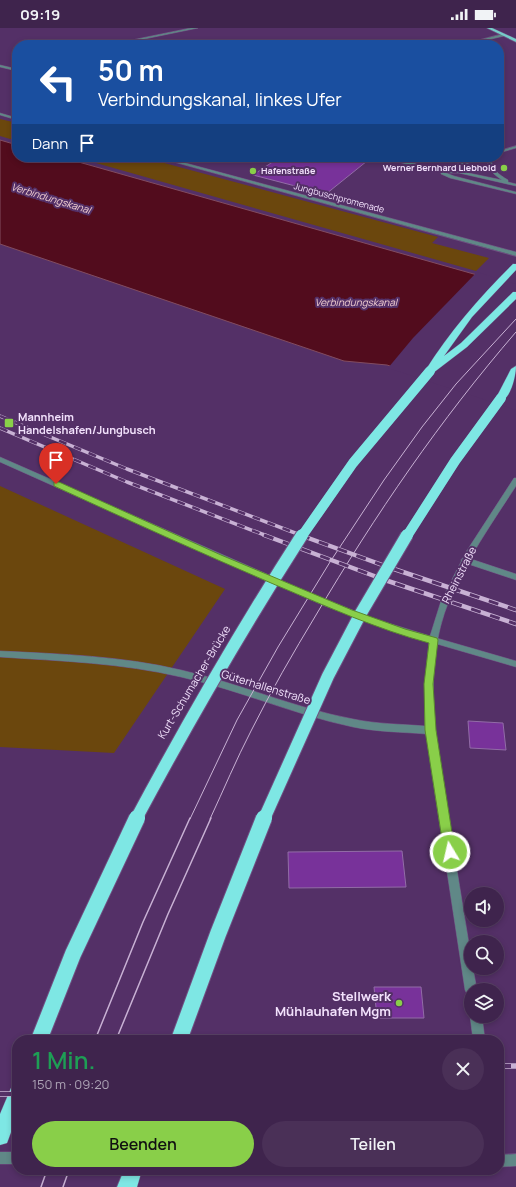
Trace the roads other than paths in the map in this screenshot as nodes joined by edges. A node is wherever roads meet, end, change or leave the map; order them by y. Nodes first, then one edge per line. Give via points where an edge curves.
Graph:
1 (196, 28) edge
2 (489, 28) edge
3 (503, 35) junction
4 (135, 40) edge
5 (482, 40) edge
6 (516, 41) edge
7 (12, 64) edge
8 (1, 66) edge
9 (12, 69) edge
10 (0, 114) edge
11 (12, 118) edge
12 (516, 147) edge
13 (504, 151) edge
14 (176, 162) edge
15 (400, 162) edge
16 (468, 162) edge
17 (489, 162) edge
18 (440, 171) junction
19 (508, 183) junction
20 (516, 185) edge
21 (516, 193) edge
22 (516, 254) edge
23 (516, 266) edge
24 (516, 294) edge
25 (516, 369) edge
26 (430, 371) junction
27 (516, 386) edge
28 (501, 398) junction
29 (0, 459) edge
30 (516, 480) edge
31 (465, 560) junction
32 (516, 577) edge
33 (434, 640) junction
34 (0, 654) edge
35 (516, 664) edge
36 (430, 730) junction
37 (470, 983) edge
38 (477, 1023) edge
39 (41, 1035) edge
40 (181, 1035) edge
41 (478, 1035) edge
42 (12, 1106) edge
43 (0, 1136) edge
44 (0, 1158) edge
45 (12, 1158) edge
46 (516, 1160) edge
47 (504, 1161) edge
48 (131, 1175) edge
49 (127, 1187) edge

1 - 4 street
2 - 3 main road
3 - 5 street
3 - 6 main road
7 - 8 street
8 - 9 street
10 - 11 street
12 - 13 street
14 - 22 street, Jungbuschpromenade
15 - 18 street
16 - 18 street
17 - 19 street via 492,170
18 - 19 street via 459,172
18 - 21 street via 452,177
19 - 20 street
23 - 26 highway via 494,287 442,349
24 - 26 highway via 464,345
25 - 28 highway
26 - 39 highway, Kurt-Schumacher-Brücke, bridge via 353,463 313,519 182,733 135,821 73,954
27 - 28 highway
28 - 40 highway, bridge via 472,436 410,529 354,625 293,749 212,949
29 - 33 street via 218,557 342,609
30 - 31 street, Rheinstraße
31 - 32 street
31 - 33 street, Rheinstraße via 445,601
33 - 35 street
33 - 36 street, Rheinstraße via 428,684
34 - 36 street, Güterhallenstraße via 157,668 238,688 282,704 354,723
36 - 37 street, Rheinstraße
38 - 41 street
42 - 43 highway
44 - 45 street
46 - 47 street
48 - 49 highway

